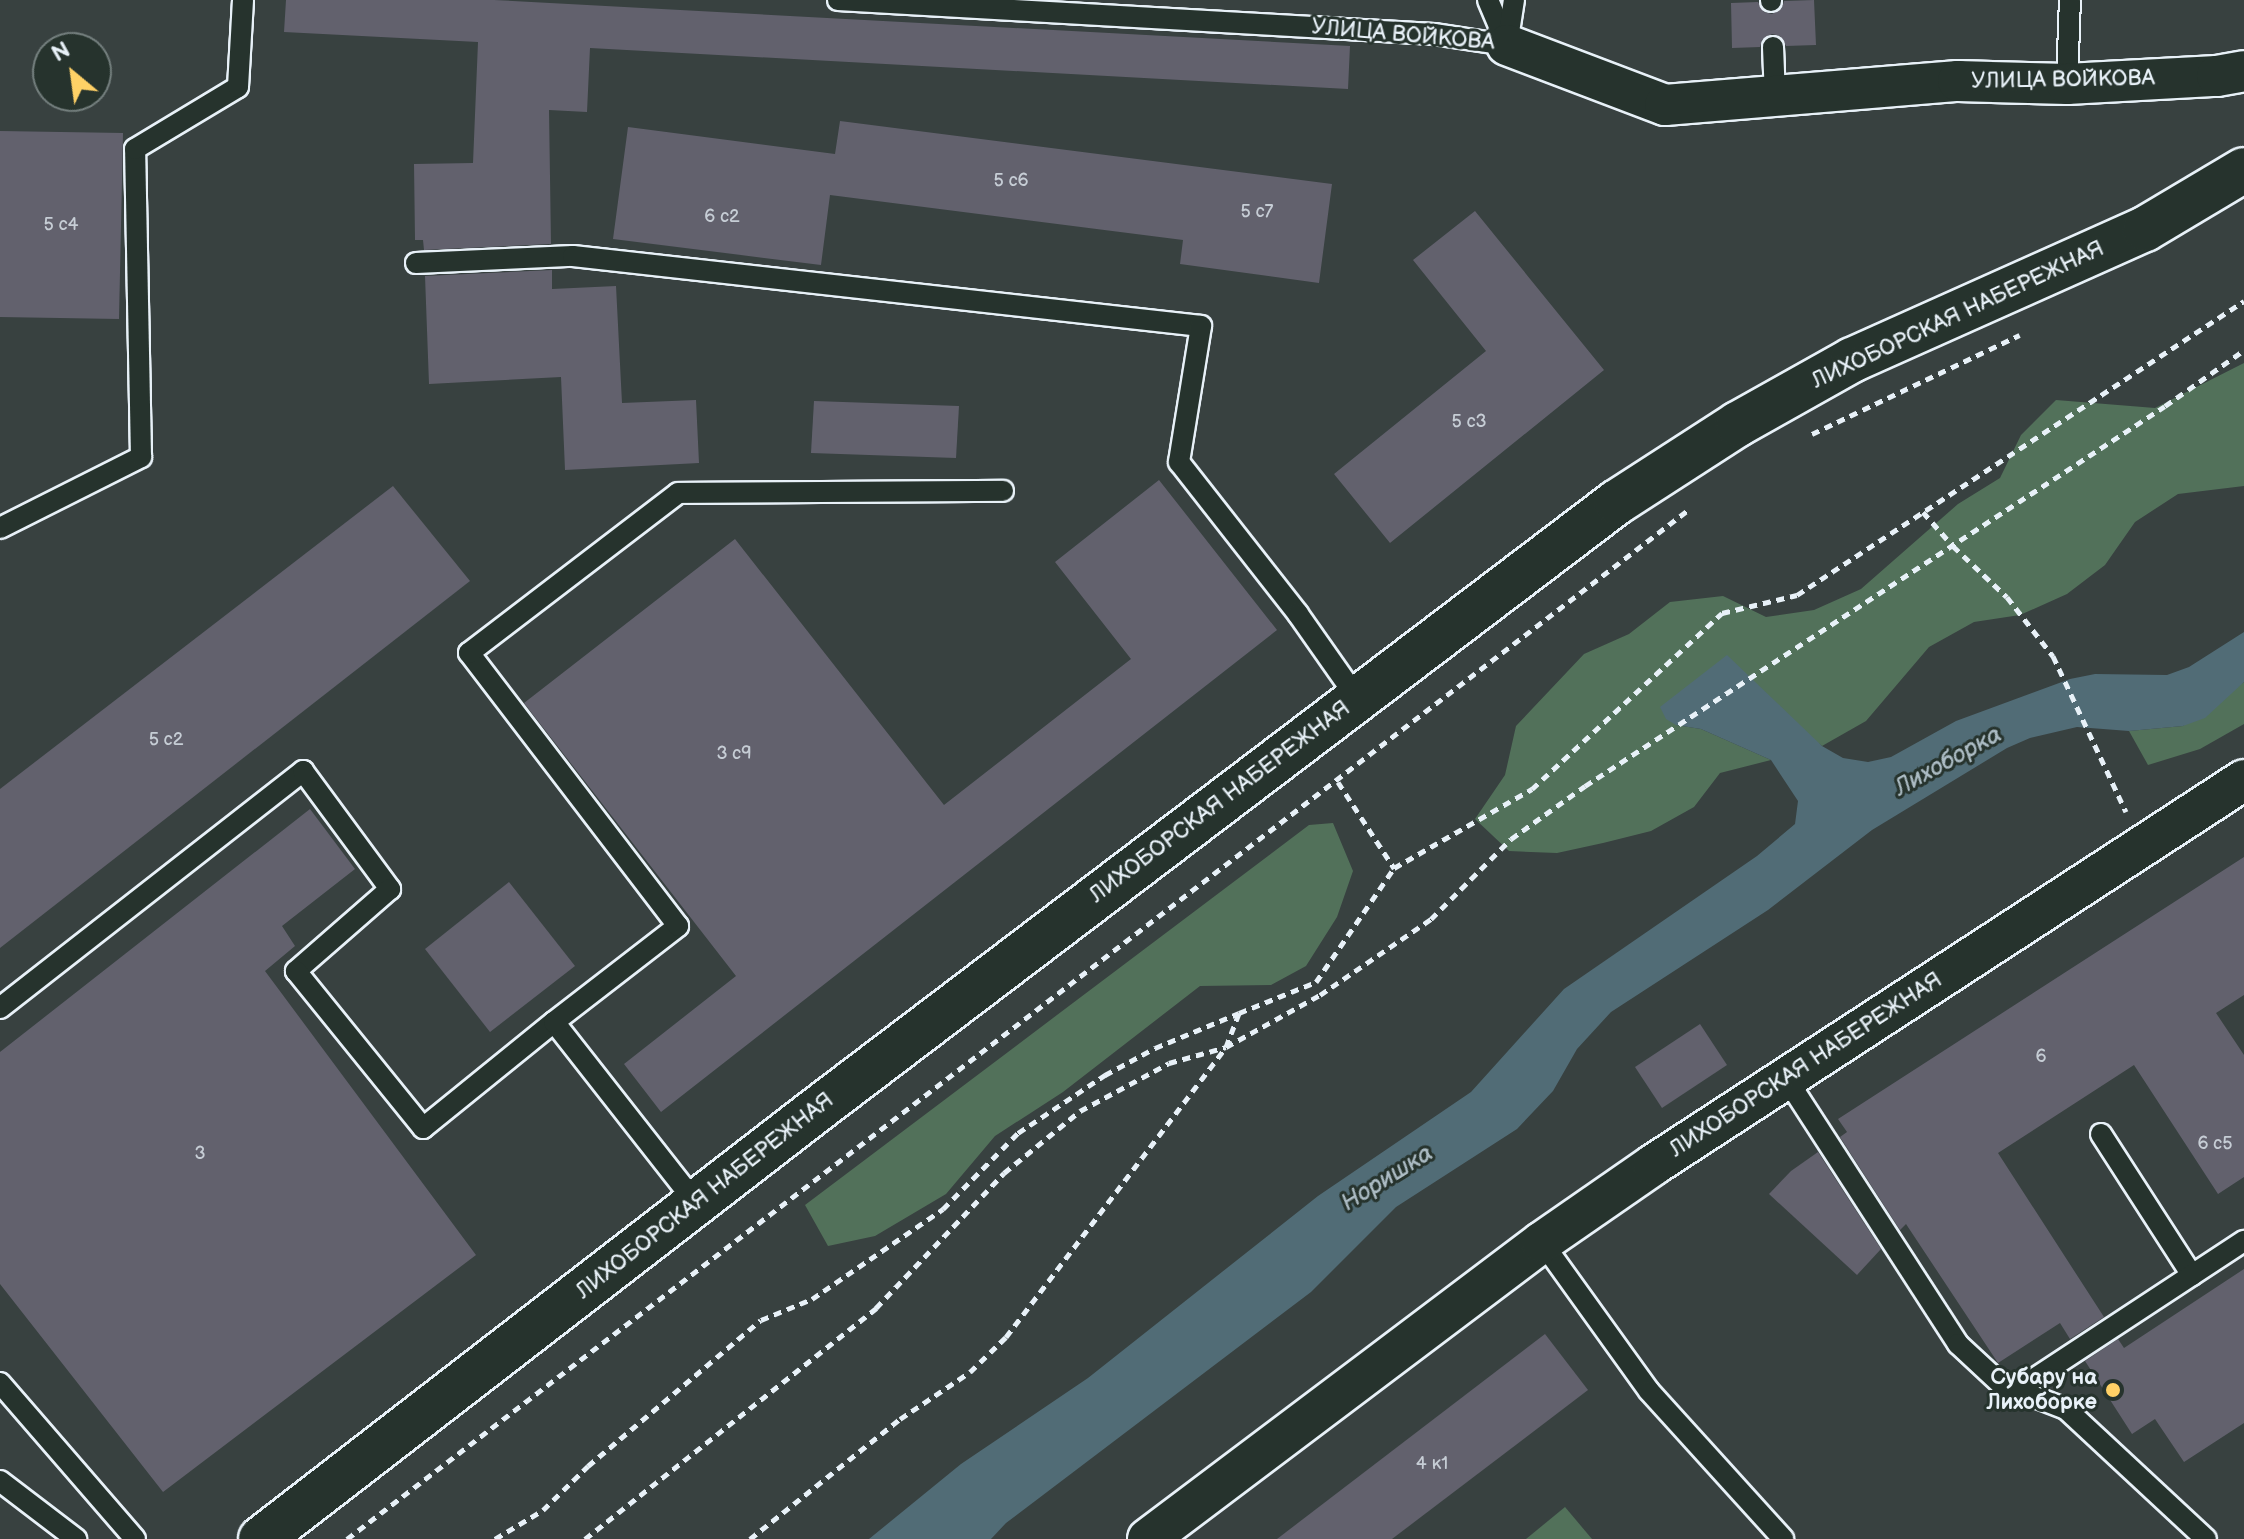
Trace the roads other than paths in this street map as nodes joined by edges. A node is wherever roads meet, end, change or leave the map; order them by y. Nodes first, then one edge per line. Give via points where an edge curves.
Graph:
1 (243, 0) edge
2 (838, 0) edge
3 (1488, 0) edge
4 (1514, 0) edge
5 (2070, 0) edge
6 (1507, 45) junction
7 (1773, 47) dead end
8 (2235, 82) edge
9 (2067, 84) junction
10 (1775, 96) junction
11 (2244, 170) edge
12 (416, 263) dead end
13 (1003, 491) dead end
14 (0, 528) edge
15 (1357, 698) junction
16 (2244, 780) edge
17 (0, 1008) edge
18 (554, 1022) junction
19 (1786, 1078) junction
20 (2101, 1134) dead end
21 (696, 1203) junction
22 (2244, 1241) edge
23 (1542, 1242) junction
24 (2192, 1275) junction
25 (0, 1383) edge
26 (2017, 1390) junction
27 (0, 1481) edge
28 (76, 1539) edge
29 (135, 1539) edge
30 (261, 1539) edge
31 (1148, 1539) edge
32 (1783, 1539) edge
33 (2206, 1539) edge

1 - 14 lane via 238,87 135,149 141,457
2 - 6 lane, УЛИЦА ВОЙКОВА via 1434,34
3 - 6 lane
4 - 6 lane
5 - 9 lane
6 - 10 street, УЛИЦА ВОЙКОВА via 1665,105
7 - 10 lane
8 - 9 street, УЛИЦА ВОЙКОВА
9 - 10 street, УЛИЦА ВОЙКОВА via 1958,81
11 - 15 street, ЛИХОБОРСКАЯ НАБЕРЕЖНАЯ via 2145,229 1852,360 1738,424 1617,502
12 - 15 lane via 573,256 1201,326 1179,462
13 - 18 lane via 678,493 469,653 678,926
15 - 21 street, ЛИХОБОРСКАЯ НАБЕРЕЖНАЯ
16 - 19 street, ЛИХОБОРСКАЯ НАБЕРЕЖНАЯ
17 - 18 lane via 303,771 390,889 296,971 423,1128
18 - 21 lane
19 - 23 street, ЛИХОБОРСКАЯ НАБЕРЕЖНАЯ
19 - 26 lane via 1958,1344 2001,1384
20 - 24 lane
21 - 30 street, ЛИХОБОРСКАЯ НАБЕРЕЖНАЯ
22 - 24 lane
23 - 31 street, ЛИХОБОРСКАЯ НАБЕРЕЖНАЯ
23 - 32 lane via 1649,1391
24 - 26 lane
25 - 29 lane
26 - 33 lane via 2066,1409
27 - 28 lane

